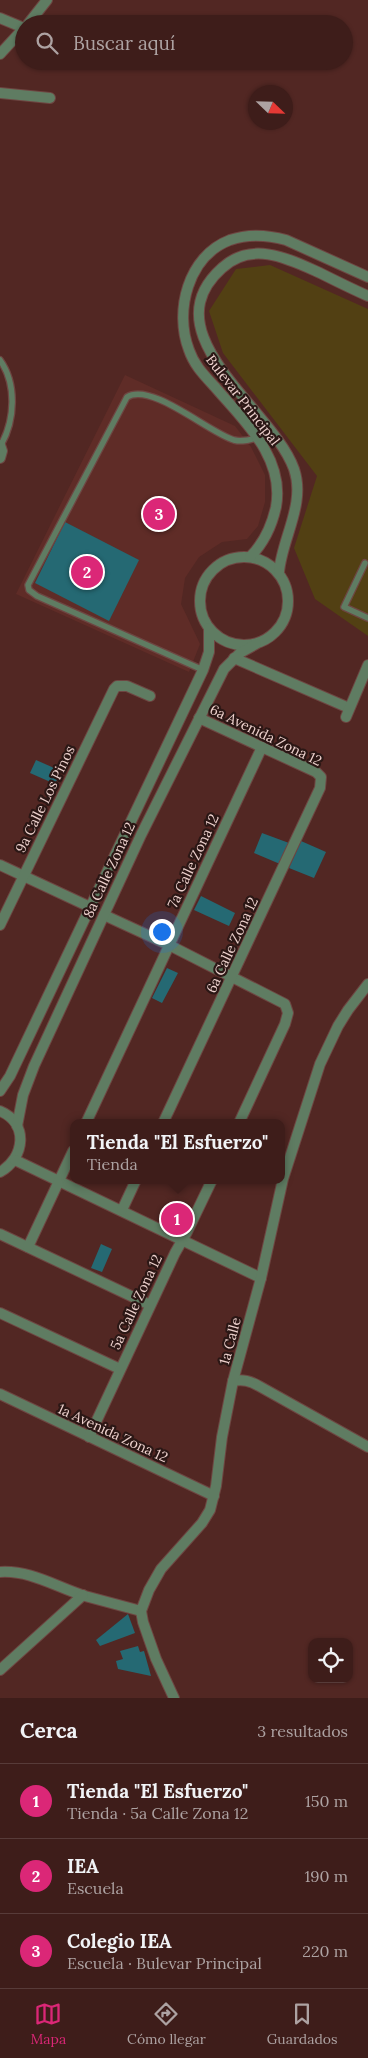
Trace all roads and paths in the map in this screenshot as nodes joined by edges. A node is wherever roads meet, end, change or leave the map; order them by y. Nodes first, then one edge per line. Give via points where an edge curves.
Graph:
1 (47, 0) edge
2 (35, 15) edge
3 (0, 18) edge
4 (15, 24) edge
5 (15, 38) edge
6 (0, 54) edge
7 (0, 92) edge
8 (50, 98) dead end
9 (368, 277) edge
10 (368, 296) edge
11 (0, 360) edge
12 (257, 438) junction
13 (0, 445) edge
14 (0, 458) edge
15 (250, 556) junction
16 (364, 563) dead end
17 (278, 572) junction
18 (368, 618) edge
19 (209, 628) junction
20 (256, 644) junction
21 (234, 658) junction
22 (368, 665) edge
23 (203, 670) junction
24 (150, 696) dead end
25 (198, 718) junction
26 (262, 747) junction
27 (321, 777) joint
28 (0, 865) edge
29 (23, 876) junction
30 (90, 907) junction
31 (104, 915) junction
32 (0, 925) edge
33 (169, 945) junction
34 (232, 976) junction
35 (368, 984) edge
36 (0, 1091) edge
37 (0, 1111) edge
38 (88, 1119) edge
39 (165, 1119) edge
40 (241, 1119) edge
41 (17, 1126) junction
42 (70, 1157) edge
43 (15, 1160) junction
44 (0, 1172) edge
45 (285, 1173) edge
46 (59, 1181) junction
47 (134, 1184) edge
48 (210, 1184) edge
49 (282, 1184) edge
50 (122, 1210) junction
51 (0, 1234) edge
52 (182, 1239) junction
53 (28, 1247) junction
54 (261, 1278) junction
55 (150, 1305) junction
56 (0, 1313) edge
57 (120, 1369) junction
58 (233, 1381) junction
59 (0, 1394) edge
60 (89, 1437) junction
61 (368, 1447) edge
62 (214, 1496) junction
63 (0, 1572) edge
64 (83, 1595) junction
65 (141, 1611) junction
66 (0, 1670) edge
67 (174, 1698) edge

1 - 2 street
3 - 4 street
5 - 6 street
7 - 8 street
9 - 12 street, Bulevar Principal via 304,247 274,237 252,236 230,240 211,252 196,270 184,305 183,328 189,350 198,369
10 - 17 street, Bulevar Principal via 295,262 256,253 225,265 211,279 202,296 200,318 207,348 224,374 276,436 294,470 296,510
11 - 13 lane via 11,386 12,406 7,434
12 - 15 street, Bulevar Principal via 272,462 277,503 270,528
12 - 23 lane via 233,439 149,396 131,395 124,402 28,585 37,596
13 - 14 street
15 - 17 street via 271,565
15 - 19 street via 225,561 206,579 200,604
16 - 18 lane via 344,607
17 - 20 street via 288,591 285,618 278,630
19 - 20 street via 230,643
19 - 23 street, 8a Calle Zona 12 via 209,652
20 - 21 street, 8a Calle Zona 12
21 - 22 street via 347,712
21 - 25 street, 8a Calle Zona 12 via 217,680
23 - 30 street, 8a Calle Zona 12
24 - 29 street, 9a Calle Los Pinos via 126,686 117,686
25 - 26 street, 6a Avenida Zona 12
25 - 31 street, 8a Calle Zona 12
26 - 27 street, 6a Avenida Zona 12
26 - 33 street, 7a Calle Zona 12
27 - 34 street, 6a Calle Zona 12 via 320,788
28 - 29 street
29 - 30 street
29 - 32 street, 9a Calle Los Pinos
30 - 36 street, 8a Calle Zona 12
31 - 33 street
31 - 41 street, 8a Calle Zona 12 via 28,1080
33 - 34 street
33 - 38 street, 7a Calle Zona 12
34 - 39 street, 6a Calle Zona 12
34 - 40 street via 281,1001 287,1008 285,1024
35 - 45 street, 1a Calle via 348,1010 320,1064
37 - 41 street
41 - 43 street, 8a Calle Zona 12 via 21,1143
42 - 46 street
43 - 44 street
43 - 46 street
46 - 50 street
46 - 53 street
47 - 50 street
48 - 52 street, 5a Calle Zona 12
49 - 54 street, 1a Calle
50 - 52 street
51 - 53 street
52 - 54 street
52 - 55 street, 5a Calle Zona 12
53 - 55 street
54 - 58 street, 1a Calle
55 - 57 street, 5a Calle Zona 12
56 - 57 street
57 - 60 street, 5a Calle Zona 12
58 - 61 street via 249,1381
58 - 62 street, 1a Calle
59 - 60 street, 1a Avenida Zona 12
60 - 62 street, 1a Avenida Zona 12
62 - 65 street, 1a Calle via 202,1523 161,1569
63 - 64 street via 18,1572
64 - 65 street
64 - 66 street
65 - 67 street via 156,1659

